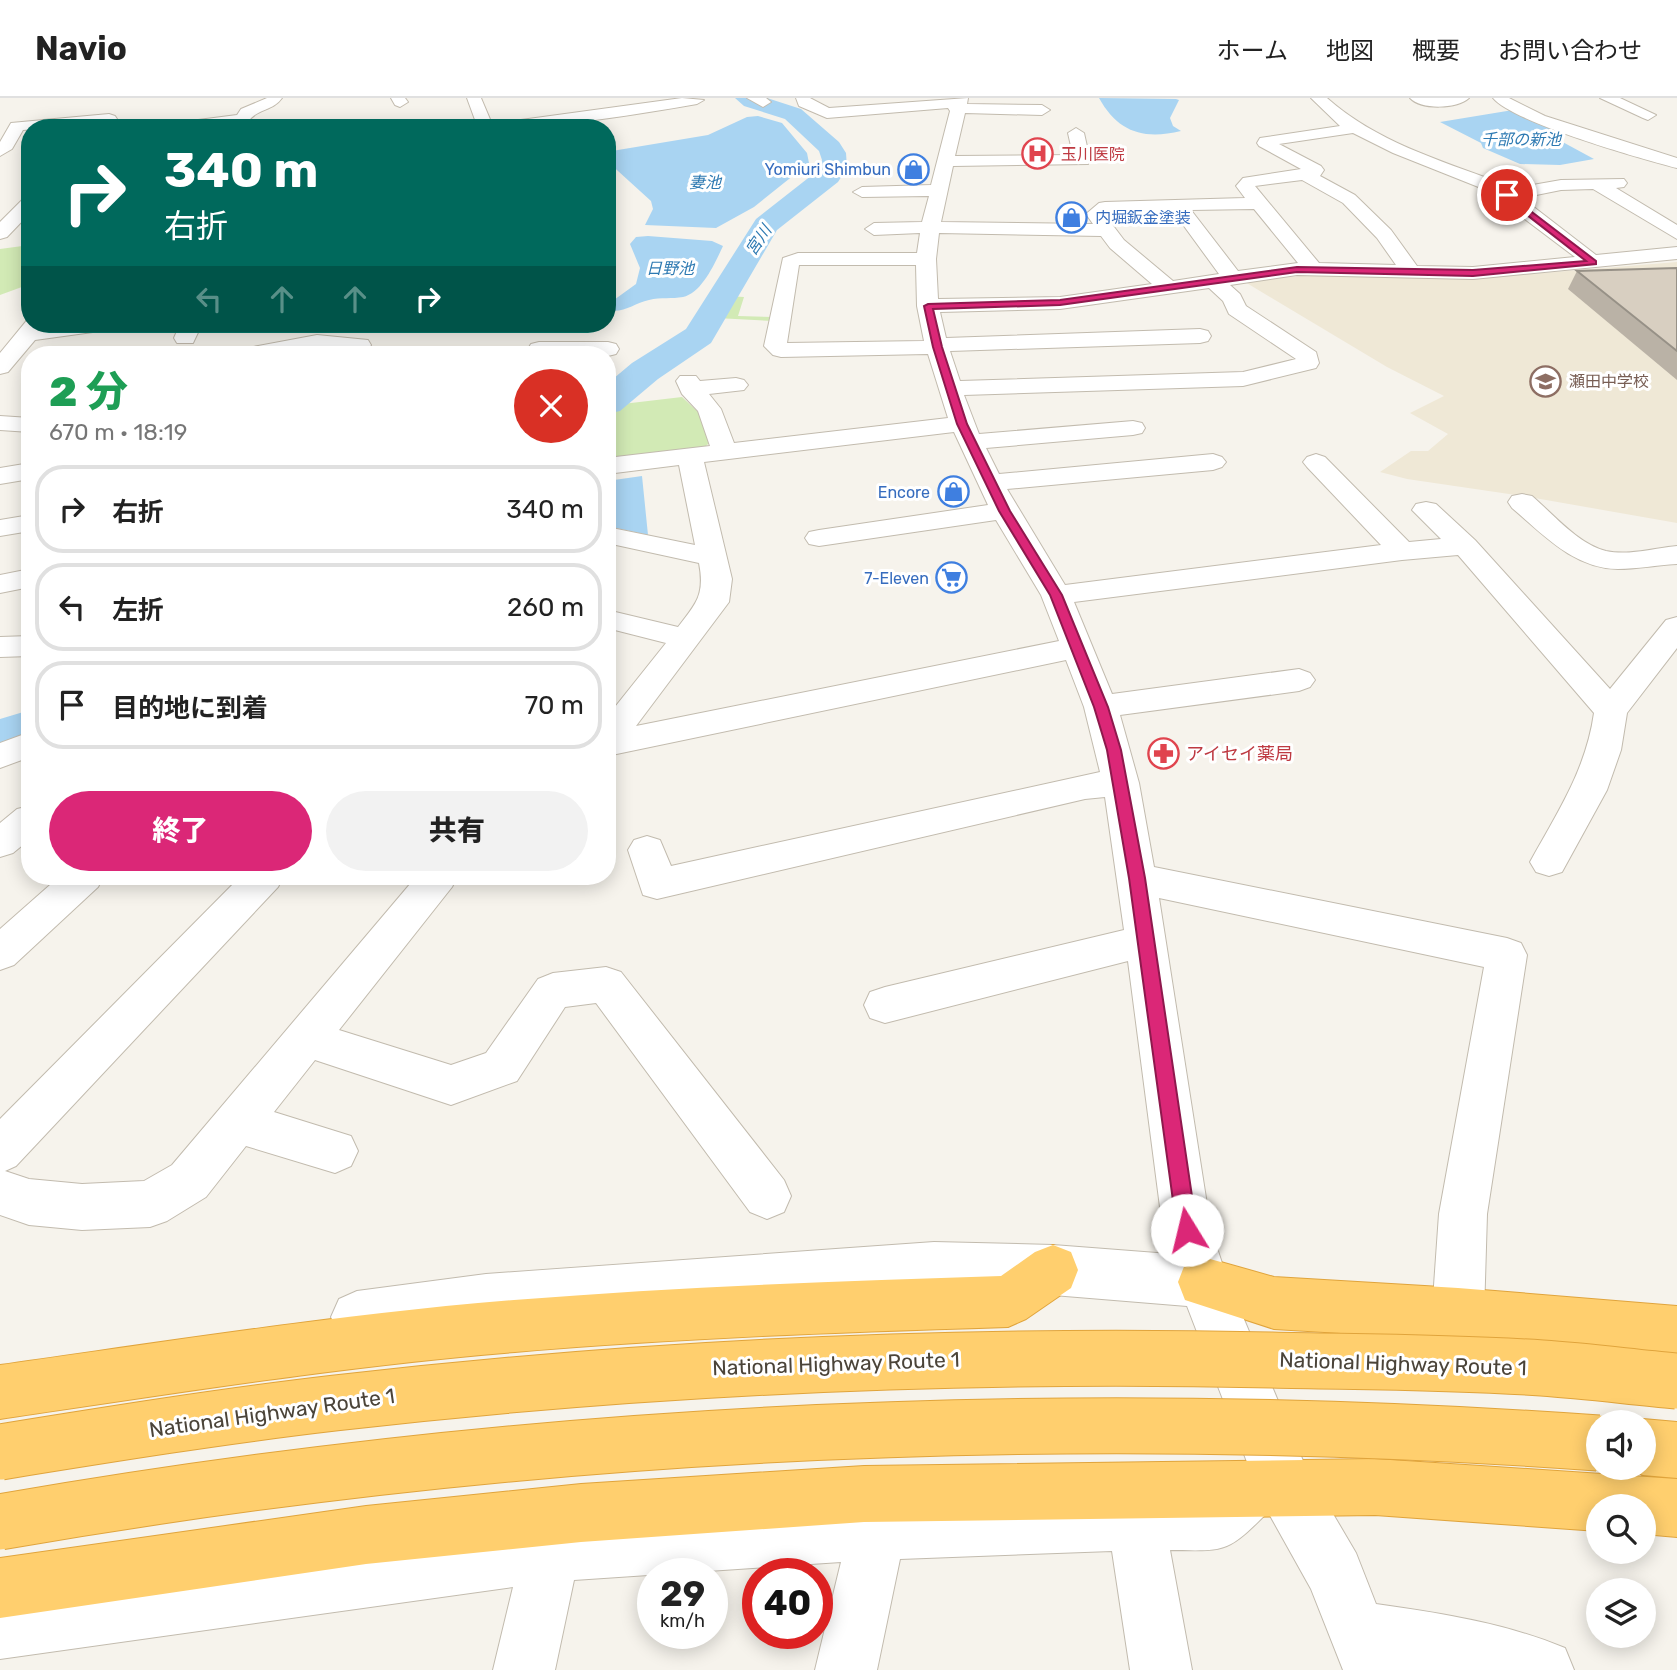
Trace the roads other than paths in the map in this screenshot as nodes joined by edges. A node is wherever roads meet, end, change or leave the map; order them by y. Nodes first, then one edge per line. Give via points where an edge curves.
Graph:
1 (474, 98) edge
2 (590, 98) edge
3 (803, 98) edge
4 (1318, 98) edge
5 (1417, 98) edge
6 (1462, 98) edge
7 (1500, 98) edge
8 (1606, 98) edge
9 (697, 100) dead end
10 (278, 102) edge
11 (664, 102) edge
12 (553, 103) dead end
13 (1042, 110) dead end
14 (955, 111) edge
15 (607, 115) junction
16 (245, 119) edge
17 (482, 119) edge
18 (566, 119) edge
19 (575, 119) edge
20 (613, 119) edge
21 (1658, 119) dead end
22 (688, 120) dead end
23 (616, 121) edge
24 (21, 126) edge
25 (627, 128) dead end
26 (1356, 128) junction
27 (1076, 133) dead end
28 (21, 148) edge
29 (1, 150) edge
30 (1677, 163) edge
31 (1304, 174) junction
32 (941, 175) junction
33 (1618, 183) dead end
34 (1597, 184) junction
35 (862, 192) dead end
36 (1507, 195) junction
37 (1259, 202) junction
38 (1178, 205) junction
39 (21, 206) edge
40 (930, 227) junction
41 (874, 229) dead end
42 (1105, 230) junction
43 (1677, 233) edge
44 (6, 240) edge
45 (1677, 253) edge
46 (926, 259) junction
47 (1593, 262) junction
48 (1314, 270) junction
49 (1412, 272) junction
50 (1222, 279) junction
51 (1168, 287) junction
52 (928, 306) junction
53 (28, 333) edge
54 (1200, 336) dead end
55 (360, 345) dead end
56 (299, 346) edge
57 (937, 346) junction
58 (0, 367) edge
59 (736, 385) dead end
60 (949, 388) junction
61 (0, 423) edge
62 (21, 424) edge
63 (1133, 428) dead end
64 (966, 433) junction
65 (724, 451) junction
66 (690, 456) junction
67 (1213, 462) dead end
68 (1316, 462) dead end
69 (616, 465) edge
70 (21, 472) edge
71 (0, 476) edge
72 (989, 483) junction
73 (1522, 502) dead end
74 (1426, 510) dead end
75 (1004, 511) junction
76 (21, 524) edge
77 (0, 528) edge
78 (616, 537) edge
79 (819, 538) dead end
80 (1465, 546) junction
81 (1402, 551) junction
82 (711, 555) junction
83 (1677, 555) edge
84 (21, 580) edge
85 (0, 584) edge
86 (1056, 595) junction
87 (616, 621) edge
88 (1677, 627) edge
89 (687, 639) junction
90 (21, 646) edge
91 (0, 647) edge
92 (1076, 648) junction
93 (1666, 659) edge
94 (1299, 680) dead end
95 (1101, 707) junction
96 (1611, 711) junction
97 (616, 731) edge
98 (616, 741) edge
99 (21, 748) edge
100 (0, 756) edge
101 (1121, 783) junction
102 (21, 826) edge
103 (0, 844) edge
104 (646, 850) dead end
105 (1549, 862) dead end
106 (1137, 878) junction
107 (75, 885) edge
108 (256, 885) edge
109 (431, 885) edge
110 (1145, 941) junction
111 (0, 953) edge
112 (885, 1005) dead end
113 (306, 1038) junction
114 (237, 1122) junction
115 (0, 1151) edge
116 (335, 1151) dead end
117 (0, 1192) edge
118 (767, 1196) dead end
119 (1053, 1270) junction
120 (1203, 1282) junction
121 (1458, 1314) junction
122 (1677, 1332) edge
123 (0, 1368) edge
124 (1677, 1381) edge
125 (0, 1392) edge
126 (1586, 1442) edge
127 (1656, 1448) edge
128 (1677, 1450) edge
129 (0, 1452) edge
130 (1269, 1488) junction
131 (1677, 1508) edge
132 (1136, 1521) junction
133 (0, 1522) edge
134 (877, 1531) junction
135 (550, 1552) junction
136 (0, 1588) edge
137 (0, 1629) edge
138 (1366, 1651) edge
139 (1451, 1657) edge
140 (524, 1670) edge
141 (846, 1670) edge
142 (1161, 1670) edge
143 (1542, 1670) edge

1 - 17 street
2 - 15 street
3 - 14 street via 804,103 827,113
4 - 26 street
5 - 6 street via 1425,102
7 - 30 street via 1539,119
8 - 21 street
9 - 11 street
10 - 16 street via 246,112
11 - 15 street
11 - 22 street
12 - 18 street
13 - 14 street
14 - 32 street
15 - 19 street
15 - 20 street
23 - 25 street
24 - 29 street
26 - 31 street via 1266,141 1315,170
26 - 36 street
27 - 32 street via 1082,160
28 - 29 street
31 - 37 street via 1249,182 1245,186
31 - 49 street via 1349,199 1384,234
32 - 35 street
32 - 40 street
33 - 34 street
34 - 36 street
34 - 43 street
36 - 47 street
37 - 38 street
37 - 48 street
38 - 42 street via 1105,207 1095,214
38 - 50 street
39 - 44 street
40 - 41 street
40 - 42 street
40 - 46 street
42 - 51 street
45 - 47 street
46 - 52 street
46 - 57 street via 790,262 775,346 781,350
47 - 49 street via 1473,273
48 - 49 street
48 - 50 street
50 - 51 street
50 - 60 street via 1237,309 1308,357 1308,363 1243,379
51 - 52 street via 1060,303
52 - 57 street
53 - 58 street
54 - 57 street
55 - 56 street via 317,342
57 - 60 street
59 - 65 street via 689,385 709,409
60 - 64 street
61 - 62 street
63 - 64 street
64 - 65 street
64 - 72 street
65 - 66 street
66 - 69 street
66 - 82 street
67 - 72 street
68 - 81 street
70 - 71 street
72 - 75 street
73 - 83 street via 1596,557
74 - 80 street
75 - 79 street
75 - 86 street
76 - 77 street
78 - 82 street
80 - 81 street
80 - 96 street
81 - 86 street
82 - 89 street via 717,579 714,602
84 - 85 street
86 - 92 street
87 - 89 street
88 - 93 street
89 - 97 street
90 - 91 street
92 - 95 street
92 - 98 street
93 - 96 street
94 - 95 street
95 - 101 street
96 - 105 street via 1582,808
99 - 100 street
101 - 104 street via 1085,786 657,884
101 - 106 street
102 - 103 street
106 - 110 street
106 - 121 street via 1507,956 1463,1214
107 - 111 street
108 - 115 street
109 - 113 street
110 - 112 street
110 - 120 street via 1187,1230
113 - 114 street
113 - 118 street via 451,1085 501,1067 553,991 606,984 729,1118
114 - 116 street
114 - 117 street via 189,1181 150,1204 82,1207 29,1202
119 - 120 street
119 - 123 street via 934,1267 486,1299
119 - 125 highway via 1008,1301 742,1310 514,1326 347,1343
120 - 121 highway via 1274,1303
120 - 130 street
121 - 122 highway
124 - 129 highway, National Highway Route 1, bridge via 1540,1368 1180,1356 938,1359 638,1372 343,1401
126 - 133 highway, bridge via 1191,1423 946,1428 650,1442 319,1476
127 - 128 highway
130 - 131 highway via 1375,1487
130 - 132 street via 1217,1522
130 - 136 highway via 863,1494 581,1513 366,1535
130 - 138 street via 1335,1574
132 - 134 street
132 - 142 street
134 - 135 street
134 - 141 street
135 - 137 street
135 - 140 street
138 - 139 street
139 - 143 street

